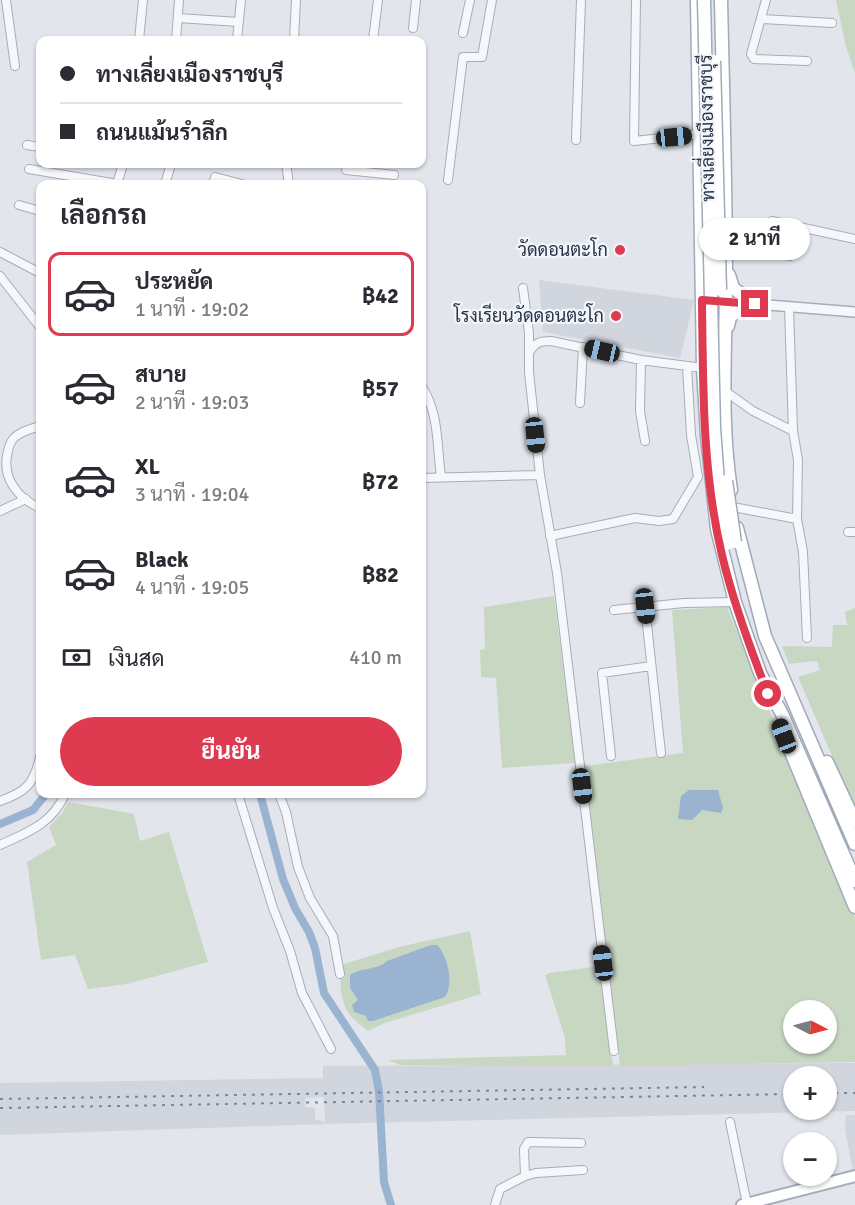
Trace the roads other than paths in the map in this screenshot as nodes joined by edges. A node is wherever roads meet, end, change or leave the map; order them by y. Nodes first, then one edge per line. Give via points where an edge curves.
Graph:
1 (6, 0) edge
2 (143, 0) edge
3 (179, 0) edge
4 (241, 0) edge
5 (296, 0) edge
6 (378, 0) edge
7 (416, 0) edge
8 (470, 0) edge
9 (492, 0) edge
10 (581, 0) edge
11 (636, 0) edge
12 (697, 0) edge
13 (704, 0) edge
14 (712, 0) edge
15 (721, 0) edge
16 (766, 0) edge
17 (178, 18) junction
18 (761, 19) junction
19 (239, 22) junction
20 (832, 23) dead end
21 (413, 28) dead end
22 (463, 33) dead end
23 (139, 36) edge
24 (176, 36) edge
25 (237, 36) edge
26 (294, 36) edge
27 (374, 36) edge
28 (807, 61) dead end
29 (15, 66) dead end
30 (700, 134) junction
31 (576, 140) dead end
32 (27, 145) dead end
33 (36, 146) edge
34 (355, 168) edge
35 (364, 168) edge
36 (29, 169) dead end
37 (346, 170) dead end
38 (394, 175) dead end
39 (94, 180) edge
40 (214, 180) edge
41 (227, 180) edge
42 (448, 180) dead end
43 (19, 205) dead end
44 (36, 210) edge
45 (772, 221) dead end
46 (855, 239) edge
47 (725, 246) junction
48 (0, 252) edge
49 (790, 256) dead end
50 (726, 265) junction
51 (36, 271) edge
52 (0, 276) edge
53 (523, 288) dead end
54 (702, 300) junction
55 (726, 302) junction
56 (755, 304) junction
57 (789, 307) junction
58 (855, 312) edge
59 (36, 322) edge
60 (725, 344) junction
61 (583, 347) junction
62 (530, 351) junction
63 (641, 360) junction
64 (687, 366) junction
65 (703, 368) junction
66 (725, 391) junction
67 (426, 392) edge
68 (580, 403) dead end
69 (36, 428) edge
70 (793, 431) junction
71 (645, 441) dead end
72 (3, 472) edge
73 (540, 475) junction
74 (441, 477) junction
75 (426, 478) edge
76 (26, 499) junction
77 (36, 505) edge
78 (733, 507) junction
79 (0, 511) edge
80 (797, 519) junction
81 (550, 536) junction
82 (731, 543) junction
83 (735, 602) junction
84 (645, 606) junction
85 (614, 610) dead end
86 (765, 636) junction
87 (807, 638) dead end
88 (651, 666) junction
89 (760, 673) junction
90 (781, 674) junction
91 (782, 714) junction
92 (661, 753) dead end
93 (611, 756) dead end
94 (36, 771) edge
95 (63, 798) edge
96 (239, 798) edge
97 (281, 798) edge
98 (0, 801) edge
99 (855, 822) edge
100 (855, 844) edge
101 (0, 845) edge
102 (855, 881) edge
103 (855, 907) edge
104 (340, 974) dead end
105 (331, 1049) dead end
106 (614, 1051) dead end
107 (730, 1122) dead end
108 (581, 1143) dead end
109 (583, 1170) dead end
110 (525, 1176) junction
111 (855, 1176) edge
112 (744, 1204) edge
113 (495, 1205) edge

1 - 29 street
2 - 23 street
3 - 17 street
4 - 19 street
5 - 26 street
6 - 27 street
7 - 21 street
8 - 22 street
9 - 42 street via 482,57 463,57
10 - 31 street
11 - 30 street via 634,141
12 - 30 main road, ทางเลี่ยงเมืองราชบุรี
13 - 82 main road, ทางเลี่ยงเมืองราชบุรี, bridge via 714,428 719,495
14 - 82 main road, ทางเลี่ยงเมืองราชบุรี, bridge via 722,427
15 - 47 main road, ทางเลี่ยงเมืองราชบุรี
16 - 18 street
17 - 19 street
17 - 24 street
18 - 20 street
18 - 28 street via 751,54 754,59
19 - 25 street
30 - 54 main road, ทางเลี่ยงเมืองราชบุรี
32 - 33 street
34 - 37 street
35 - 38 street
36 - 39 street
40 - 41 street
43 - 44 street
45 - 46 street
47 - 49 street
47 - 50 main road, ทางเลี่ยงเมืองราชบุรี
48 - 51 street
50 - 55 main road, ทางเลี่ยงเมืองราชบุรี
50 - 56 main road via 733,288
52 - 59 street
53 - 62 street
54 - 55 street
54 - 65 main road, ทางเลี่ยงเมืองราชบุรี
55 - 56 street
55 - 60 main road, ทางเลี่ยงเมืองราชบุรี
56 - 57 street
56 - 60 main road via 730,317
57 - 58 street
57 - 70 street
60 - 66 main road, ทางเลี่ยงเมืองราชบุรี
61 - 62 street via 542,341
61 - 63 street
61 - 68 street
62 - 73 street
63 - 64 street
63 - 71 street via 640,411
64 - 65 street
64 - 81 street via 698,477 673,519 635,519
65 - 83 main road, ทางเลี่ยงเมืองราชบุรี via 712,498
66 - 70 street via 753,411
66 - 78 main road, ทางเลี่ยงเมืองราชบุรี
67 - 74 street via 433,412
69 - 72 street via 15,437
70 - 80 street via 798,460
72 - 76 street
73 - 74 street
73 - 81 street
74 - 75 street
76 - 77 street
76 - 79 street
78 - 80 street
78 - 86 main road, ทางเลี่ยงเมืองราชบุรี
80 - 87 street via 804,561
81 - 106 street
82 - 86 main road, ทางเลี่ยงเมืองราชบุรี
82 - 91 main road, ทางเลี่ยงเมืองราชบุรี via 746,613
83 - 84 street
83 - 89 main road, ทางเลี่ยงเมืองราชบุรี
84 - 85 street
84 - 88 street
86 - 90 main road, ทางเลี่ยงเมืองราชบุรี
88 - 92 street
88 - 93 street via 602,673
89 - 91 main road, ทางเลี่ยงเมืองราชบุรี
89 - 103 main road
90 - 99 main road
90 - 100 main road, ทางเลี่ยงเมืองราชบุรี
91 - 102 main road, ทางเลี่ยงเมืองราชบุรี
94 - 98 street via 24,791
95 - 101 street via 44,824
96 - 105 street via 302,993
97 - 104 street via 297,867 333,936
107 - 112 street
108 - 110 street via 528,1142 524,1149
109 - 110 street
110 - 113 street via 500,1189
111 - 112 main road

